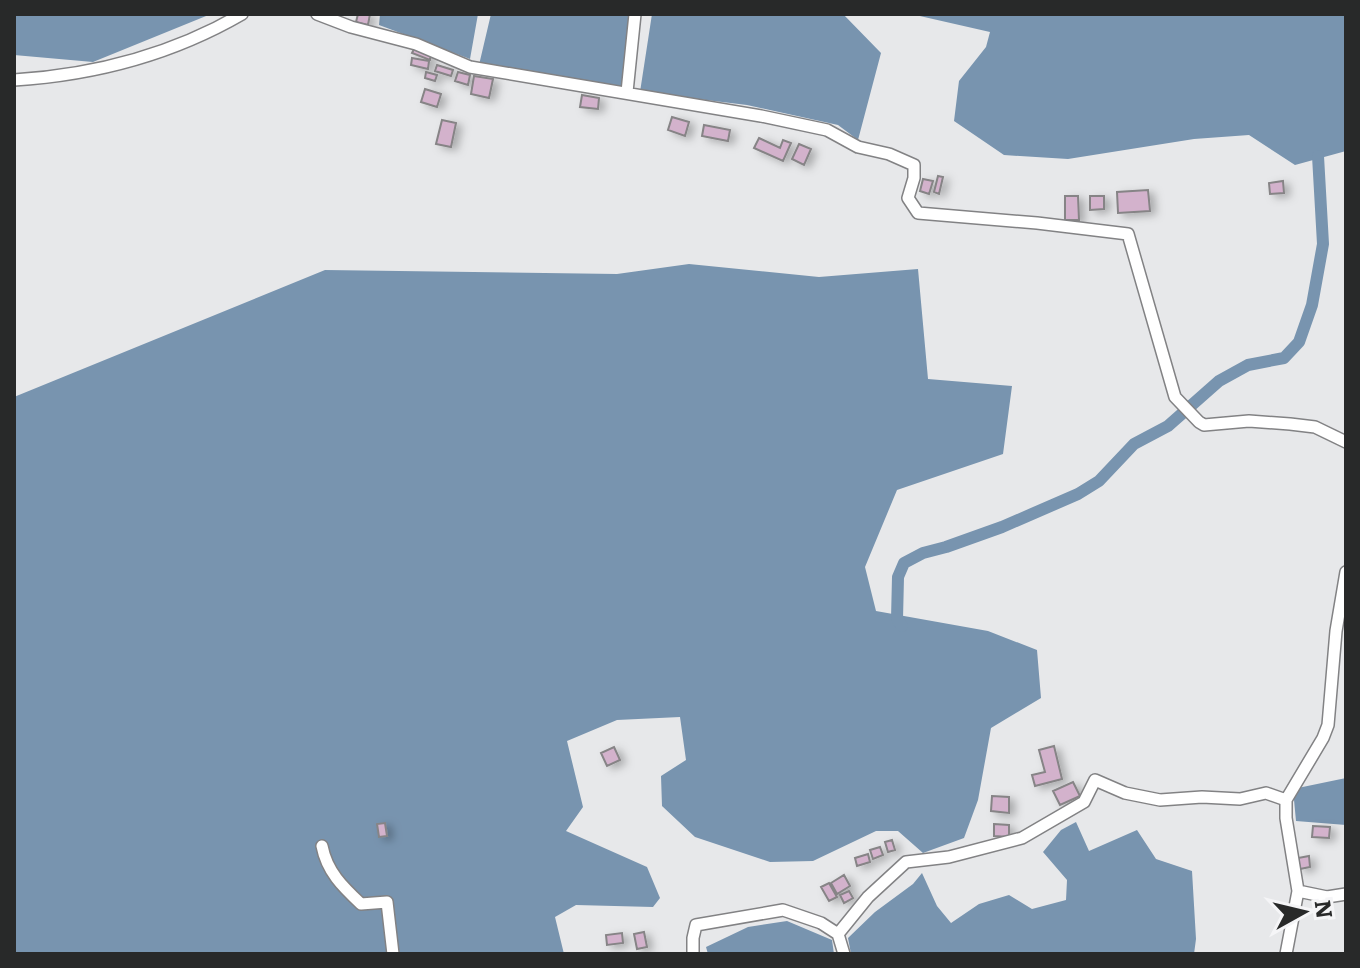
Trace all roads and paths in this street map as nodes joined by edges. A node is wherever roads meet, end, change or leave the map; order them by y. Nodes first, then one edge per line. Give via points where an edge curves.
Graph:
1 (242, 14) edge
2 (317, 14) edge
3 (635, 14) edge
4 (14, 80) edge
5 (627, 92) junction
6 (1346, 442) edge
7 (1346, 572) edge
8 (1286, 800) junction
9 (322, 846) dead end
10 (1298, 891) junction
11 (1346, 894) edge
12 (838, 934) junction
13 (393, 954) edge
14 (693, 954) edge
15 (844, 954) edge
16 (1286, 954) edge

1 - 4 street via 116,66
2 - 5 street via 416,44 470,67
3 - 5 street
5 - 6 street via 827,130 858,147 889,154 914,165 908,198 918,213 1128,234 1175,397 1199,422 1315,427
7 - 8 street via 1328,725
8 - 10 street
8 - 12 street via 1266,793 1240,799 1160,800 1095,780 1084,802 1022,838 906,862
9 - 13 street via 338,882 361,904 387,902
10 - 11 street via 1327,897
10 - 16 street
12 - 14 street via 783,910 696,925
12 - 15 street

